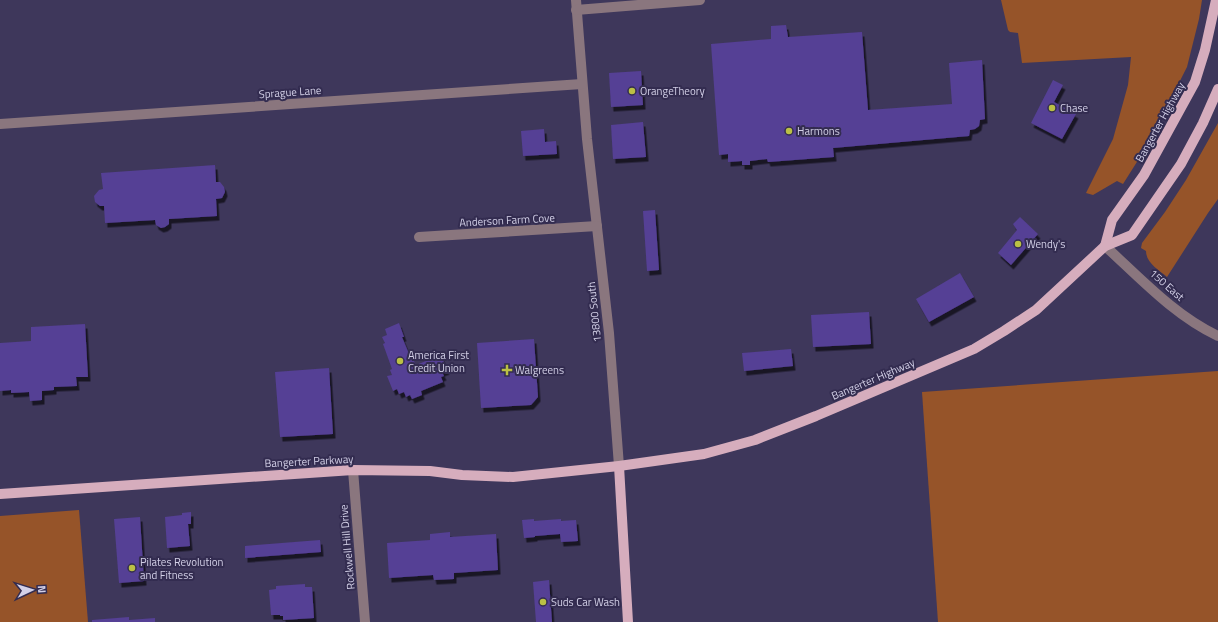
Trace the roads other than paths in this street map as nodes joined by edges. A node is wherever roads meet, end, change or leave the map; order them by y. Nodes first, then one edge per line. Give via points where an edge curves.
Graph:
1 (700, 0) edge
2 (1216, 0) edge
3 (576, 5) edge
4 (582, 84) junction
5 (1218, 89) edge
6 (0, 124) edge
7 (597, 226) junction
8 (419, 237) dead end
9 (1105, 246) junction
10 (1218, 336) edge
11 (619, 466) junction
12 (353, 470) junction
13 (0, 494) edge
14 (365, 622) edge
15 (628, 622) edge

1 - 3 street
2 - 9 main road, Bangerter Highway via 1195,82 1144,175 1112,220
3 - 4 street, 13800 South
4 - 6 street, Sprague Lane
4 - 7 street, 13800 South
5 - 9 main road, Bangerter Highway via 1181,164 1132,235
7 - 8 street, Anderson Farm Cove
7 - 11 street, 13800 South via 609,333
9 - 10 street, 150 East via 1184,316
9 - 11 main road, Bangerter Highway via 1036,310 974,349 755,440 704,454
11 - 12 main road, Bangerter Parkway via 513,477 430,471
11 - 15 main road, 13800 South
12 - 13 main road, Bangerter Parkway
12 - 14 street, Rockwell Hill Drive

